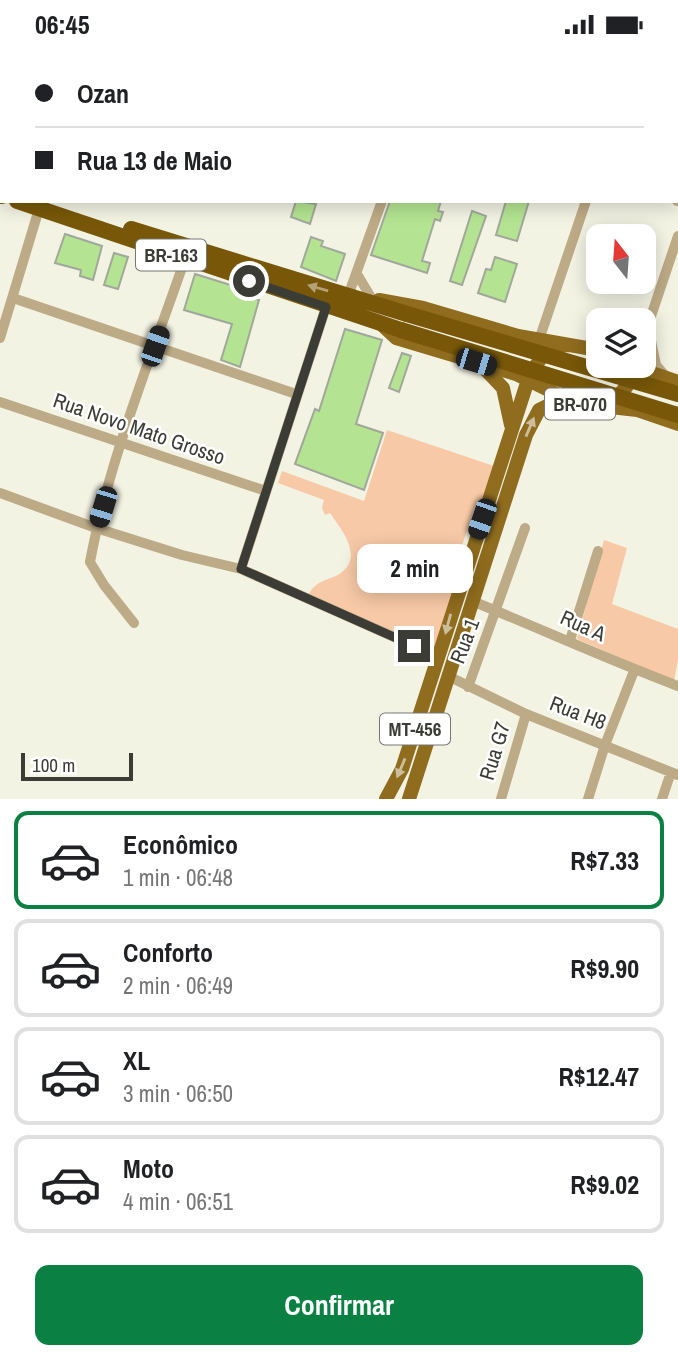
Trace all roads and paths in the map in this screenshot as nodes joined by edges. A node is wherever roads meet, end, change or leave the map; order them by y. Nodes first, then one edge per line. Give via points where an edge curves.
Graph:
1 (381, 203) edge
2 (585, 203) edge
3 (42, 205) edge
4 (678, 236) edge
5 (185, 259) junction
6 (357, 274) junction
7 (350, 297) junction
8 (13, 298) junction
9 (372, 299) junction
10 (326, 307) junction
11 (652, 308) edge
12 (381, 324) junction
13 (0, 338) edge
14 (539, 340) junction
15 (570, 345) junction
16 (155, 346) junction
17 (586, 348) edge
18 (656, 360) edge
19 (476, 362) junction
20 (656, 374) edge
21 (630, 378) edge
22 (528, 380) junction
23 (673, 380) edge
24 (296, 394) junction
25 (678, 394) edge
26 (563, 398) junction
27 (0, 402) edge
28 (604, 407) junction
29 (678, 415) edge
30 (678, 424) edge
31 (509, 443) junction
32 (122, 445) junction
33 (265, 491) junction
34 (0, 493) edge
35 (96, 529) junction
36 (525, 529) dead end
37 (598, 551) dead end
38 (241, 569) junction
39 (472, 601) junction
40 (496, 611) junction
41 (134, 623) dead end
42 (570, 640) junction
43 (439, 657) junction
44 (634, 671) junction
45 (448, 684) junction
46 (678, 686) edge
47 (466, 687) junction
48 (527, 714) junction
49 (605, 744) junction
50 (675, 773) edge
51 (386, 799) edge
52 (409, 799) edge
53 (501, 799) edge
54 (588, 799) edge
55 (662, 799) edge

1 - 6 street
2 - 14 street
3 - 5 highway, BR-163
7 -> 3 highway, BR-163
3 - 8 street
4 - 11 street
5 - 10 highway, BR-163
5 - 16 street
6 - 7 street
6 - 9 street
7 - 9 main road
7 - 25 highway, BR-163, bridge
8 - 13 street
8 - 16 street
9 - 14 main road via 424,308
10 - 12 highway, BR-163
10 - 24 street
12 - 19 main road, BR-070 via 396,338
12 - 29 highway, BR-163, bridge
14 - 15 main road
15 - 17 main road
15 - 22 main road, BR-070 via 547,353
16 - 24 street
16 - 32 street
18 - 23 street
19 - 22 main road, BR-070
19 - 31 main road, MT-456 via 491,373 506,396 511,417
20 - 23 main road, BR-070
21 - 28 main road, BR-070
22 - 26 main road, BR-070
22 - 31 main road, MT-456
24 - 33 street
26 - 28 main road, BR-070
39 -> 26 main road, MT-456 via 531,424 543,406
27 - 32 street, Rua Novo Mato Grosso
28 - 30 main road, BR-070 via 638,410
31 -> 43 main road, MT-456
32 - 33 street, Rua Novo Mato Grosso
32 - 35 street
33 - 38 street
34 - 35 street
35 - 38 street
35 - 41 street via 90,562
36 - 40 street, Rua 1
37 - 42 street
38 - 43 street
39 - 40 street, Rua A
39 - 45 main road, MT-456
40 - 42 street, Rua A
40 - 47 street, Rua 1
42 - 44 street, Rua A
43 -> 51 main road, MT-456 via 402,769
44 - 46 street, Rua A
44 - 49 street
45 - 47 street
45 - 52 main road, MT-456
47 - 48 street, Rua H8
48 - 49 street, Rua H8
48 - 53 street, Rua G7
49 - 50 street, Rua H8
49 - 54 street
50 - 55 street

